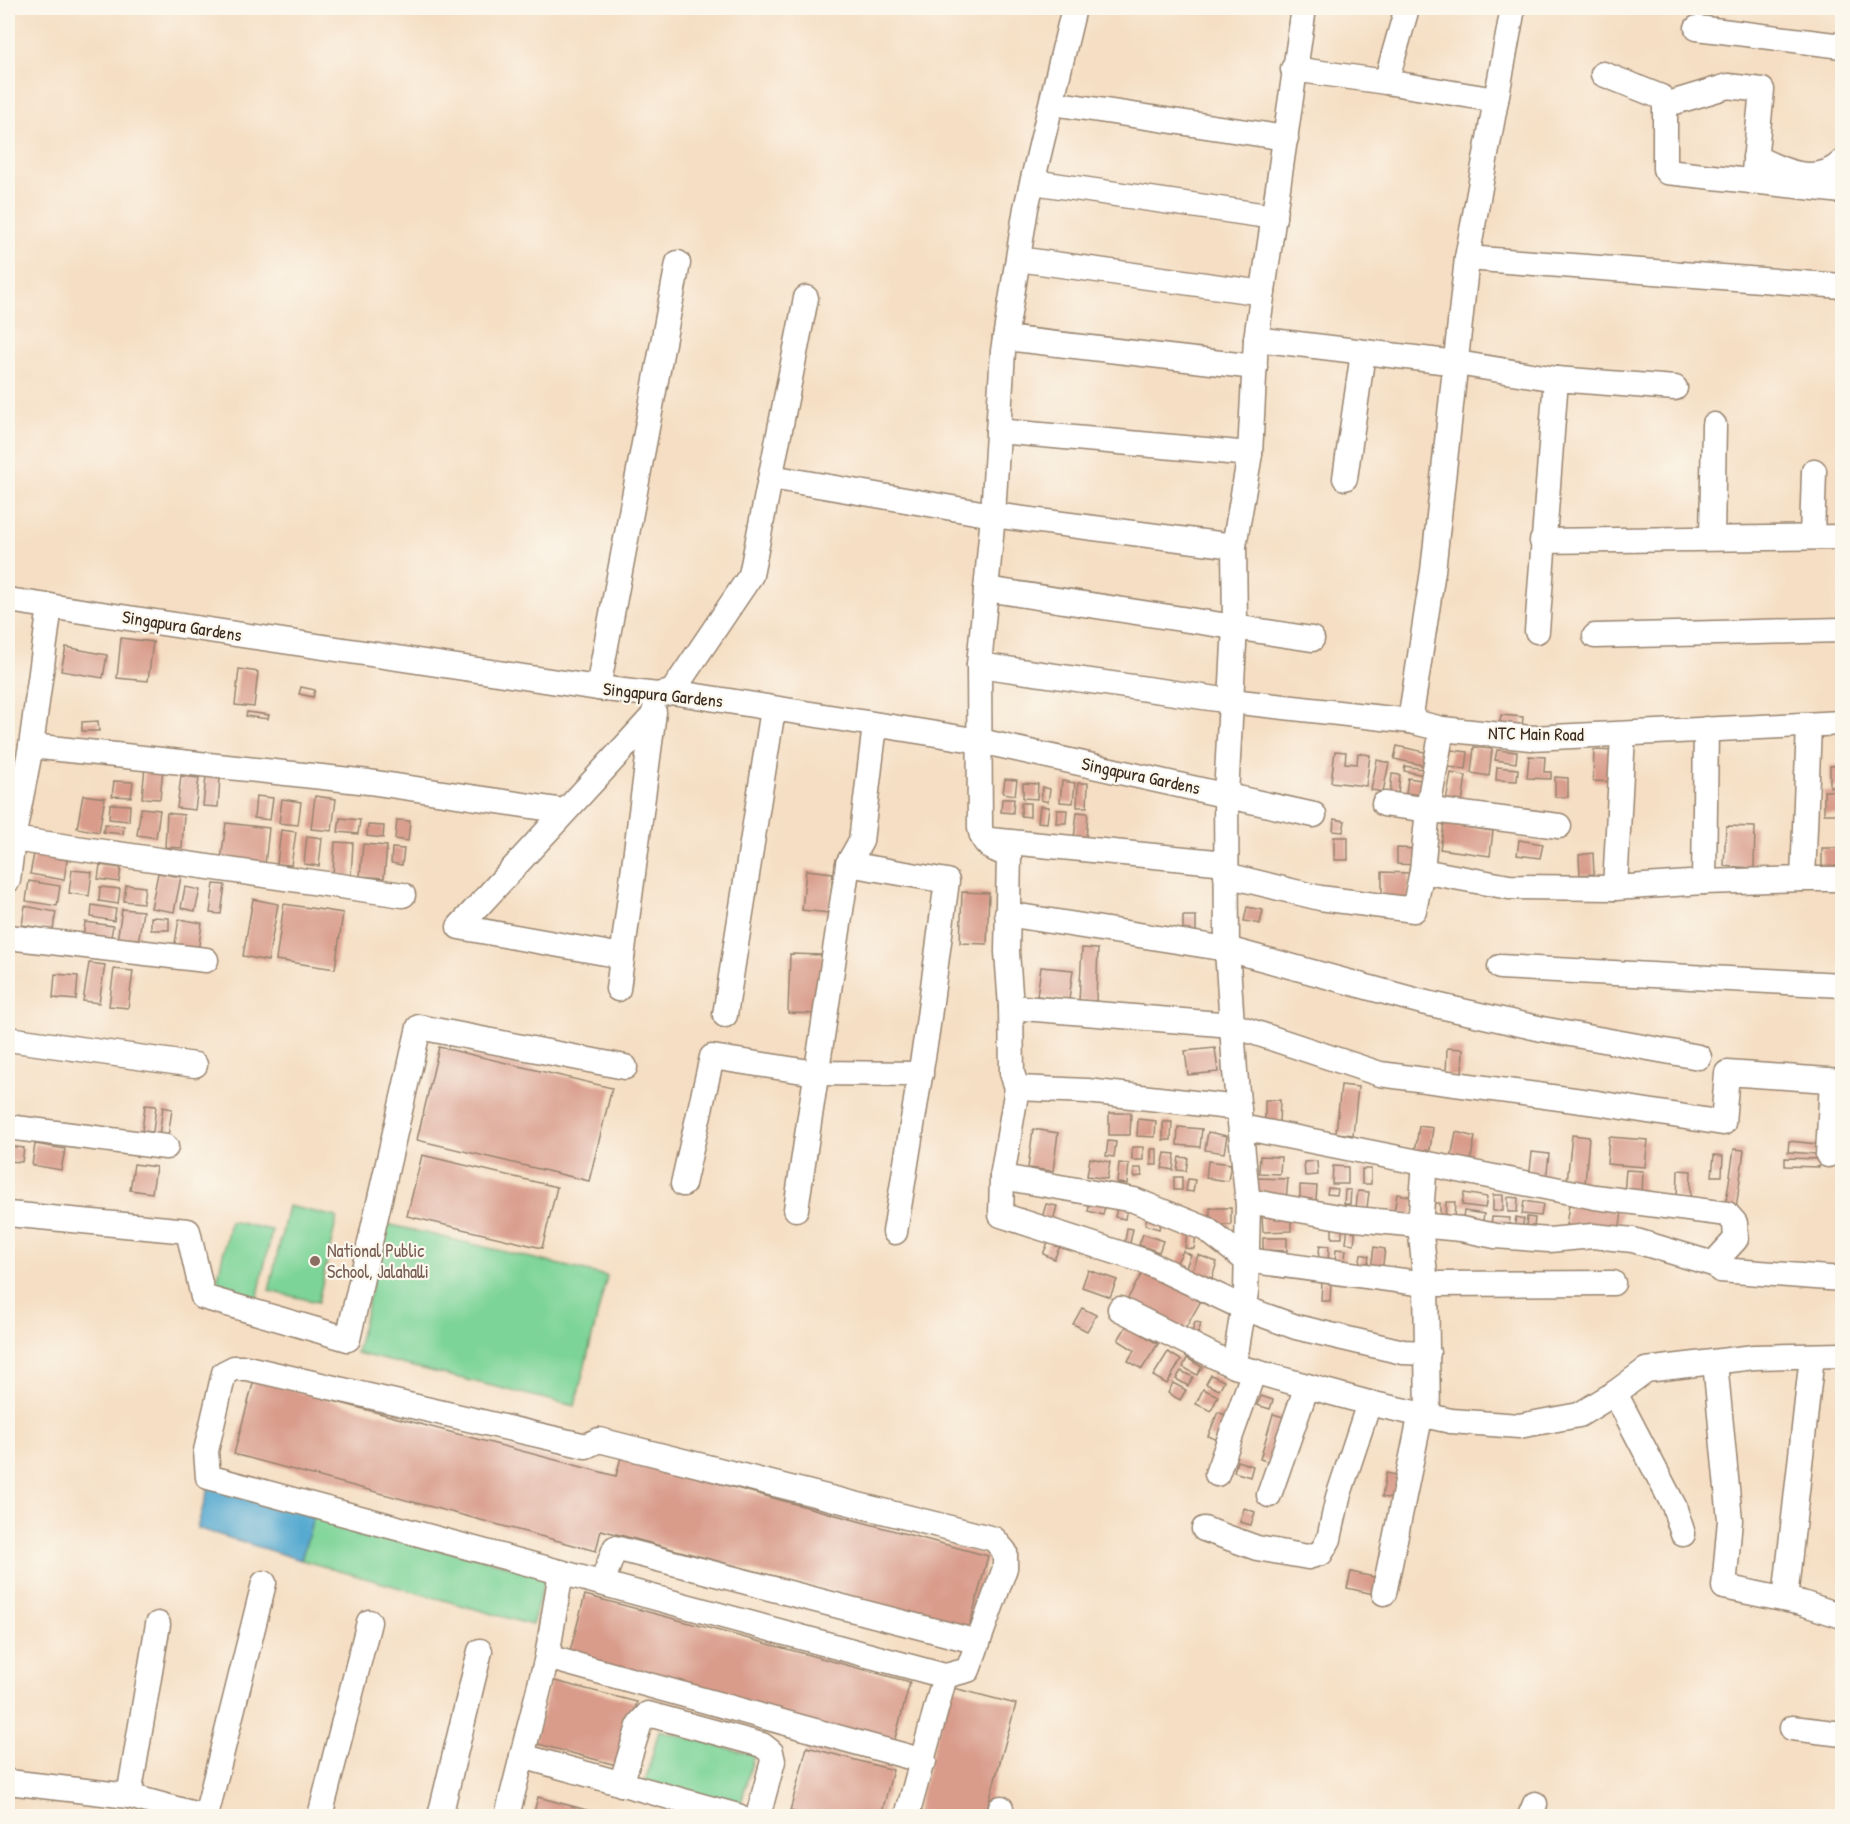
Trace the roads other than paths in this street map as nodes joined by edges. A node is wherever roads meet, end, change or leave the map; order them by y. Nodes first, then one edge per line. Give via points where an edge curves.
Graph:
1 (1074, 8) edge
2 (1304, 8) edge
3 (1407, 8) edge
4 (1513, 8) edge
5 (1697, 28) dead end
6 (1842, 46) edge
7 (1293, 69) junction
8 (1603, 74) dead end
9 (1386, 82) junction
10 (1496, 100) junction
11 (1052, 103) junction
12 (1665, 105) junction
13 (1286, 138) junction
14 (1755, 157) junction
15 (1842, 162) edge
16 (1033, 182) junction
17 (1753, 182) junction
18 (1842, 191) edge
19 (1274, 217) junction
20 (1467, 258) junction
21 (1017, 259) junction
22 (678, 263) dead end
23 (1842, 286) edge
24 (1263, 293) junction
25 (806, 298) dead end
26 (1005, 338) junction
27 (1256, 339) junction
28 (1363, 353) junction
29 (1457, 363) junction
30 (1256, 367) junction
31 (1556, 379) junction
32 (1675, 388) dead end
33 (1714, 425) dead end
34 (998, 431) junction
35 (1250, 454) junction
36 (1814, 471) dead end
37 (771, 477) junction
38 (1345, 478) dead end
39 (993, 515) junction
40 (1812, 537) junction
41 (1842, 537) edge
42 (1712, 538) junction
43 (1542, 541) junction
44 (1234, 546) junction
45 (986, 589) junction
46 (8, 600) edge
47 (50, 606) junction
48 (1235, 626) junction
49 (1842, 630) edge
50 (1537, 631) dead end
51 (1595, 636) dead end
52 (1312, 639) dead end
53 (979, 665) junction
54 (598, 688) junction
55 (661, 701) junction
56 (1231, 701) junction
57 (773, 708) junction
58 (1410, 721) junction
59 (1842, 723) edge
60 (875, 725) junction
61 (1809, 725) junction
62 (1442, 729) junction
63 (1706, 729) junction
64 (1623, 735) junction
65 (980, 741) junction
66 (31, 746) junction
67 (1226, 795) junction
68 (1383, 804) dead end
69 (1428, 809) junction
70 (565, 812) junction
71 (1314, 814) dead end
72 (1560, 826) dead end
73 (13, 839) junction
74 (982, 839) junction
75 (848, 864) junction
76 (1226, 869) junction
77 (1422, 871) junction
78 (1803, 879) junction
79 (1842, 879) edge
80 (8, 880) edge
81 (1704, 882) junction
82 (1615, 888) junction
83 (403, 894) dead end
84 (1007, 914) junction
85 (8, 937) edge
86 (1227, 949) junction
87 (622, 956) junction
88 (206, 960) dead end
89 (1500, 967) dead end
90 (1842, 985) edge
91 (618, 989) dead end
92 (1011, 1007) junction
93 (725, 1015) dead end
94 (1232, 1025) junction
95 (8, 1039) edge
96 (1699, 1057) dead end
97 (195, 1065) dead end
98 (625, 1067) dead end
99 (816, 1073) junction
100 (921, 1074) junction
101 (1837, 1081) edge
102 (1017, 1088) junction
103 (1240, 1118) junction
104 (8, 1127) edge
105 (166, 1147) dead end
106 (1828, 1155) dead end
107 (1425, 1163) junction
108 (1002, 1177) junction
109 (683, 1184) dead end
110 (1248, 1201) junction
111 (796, 1209) dead end
112 (8, 1214) edge
113 (1420, 1225) junction
114 (895, 1232) dead end
115 (1246, 1260) junction
116 (1720, 1270) dead end
117 (1842, 1279) edge
118 (1613, 1283) dead end
119 (1426, 1284) junction
120 (1244, 1308) junction
121 (1120, 1309) dead end
122 (1428, 1353) junction
123 (1842, 1355) edge
124 (1812, 1356) junction
125 (1715, 1362) junction
126 (1244, 1368) junction
127 (1307, 1386) junction
128 (1616, 1393) junction
129 (1369, 1403) junction
130 (1424, 1414) junction
131 (1217, 1474) dead end
132 (1269, 1495) dead end
133 (1204, 1529) dead end
134 (1683, 1534) dead end
135 (561, 1572) junction
136 (264, 1583) dead end
137 (602, 1583) junction
138 (1384, 1593) dead end
139 (1785, 1599) junction
140 (1842, 1616) edge
141 (369, 1622) dead end
142 (158, 1624) dead end
143 (978, 1642) junction
144 (480, 1651) dead end
145 (547, 1657) junction
146 (945, 1676) junction
147 (1792, 1728) dead end
148 (1842, 1734) edge
149 (522, 1756) junction
150 (924, 1761) junction
151 (8, 1782) edge
152 (621, 1784) junction
153 (129, 1797) junction
154 (204, 1816) edge
155 (320, 1816) edge
156 (440, 1816) edge
157 (507, 1816) edge
158 (738, 1816) edge
159 (758, 1816) edge
160 (907, 1816) edge

1 - 11 street
2 - 7 street
3 - 9 street
4 - 10 street
5 - 6 street
7 - 9 street
7 - 13 street
8 - 12 street via 1653,92
9 - 10 street
10 - 20 street
11 - 13 street
11 - 16 street
12 - 14 street via 1728,86 1762,90
12 - 17 street via 1667,172
13 - 19 street
14 - 15 street via 1807,176 1821,176
14 - 17 street
16 - 19 street
16 - 21 street
17 - 18 street
19 - 24 street
20 - 23 street
20 - 29 street
21 - 24 street
21 - 26 street
22 - 54 street
24 - 27 street
25 - 37 street
26 - 30 street
26 - 34 street
27 - 28 street
27 - 30 street
28 - 29 street
28 - 38 street
29 - 31 street
29 - 58 street via 1433,571
30 - 35 street
31 - 32 street
31 - 43 street
33 - 42 street
34 - 35 street
34 - 39 street
35 - 44 street
36 - 40 street
37 - 39 street
37 - 55 street via 751,575
39 - 44 street
39 - 45 street
40 - 41 street
40 - 42 street
42 - 43 street
43 - 50 street
44 - 48 street
45 - 48 street
45 - 53 street
46 - 47 street, Singapura Gardens
47 - 54 street, Singapura Gardens
47 - 66 street
48 - 52 street
48 - 56 street
49 - 51 street
53 - 56 street, NTC Main Road
53 - 65 street
54 - 55 street, Singapura Gardens
55 - 57 street, Singapura Gardens
55 - 70 street
55 - 87 street
56 - 58 street, NTC Main Road
56 - 67 street
57 - 60 street, Singapura Gardens
57 - 93 street
58 - 62 street, NTC Main Road
59 - 61 street, NTC Main Road
60 - 65 street, Singapura Gardens
60 - 75 street via 861,841
61 - 63 street, NTC Main Road
61 - 78 street
62 - 64 street, NTC Main Road via 1531,738
62 - 69 street
63 - 64 street, NTC Main Road
63 - 81 street
64 - 82 street
65 - 67 street, Singapura Gardens
65 - 74 street
66 - 70 street via 369,782
66 - 73 street
67 - 71 street, Singapura Gardens
67 - 76 street
68 - 69 street
69 - 72 street
69 - 77 street
70 - 87 street via 459,927
73 - 80 street
73 - 83 street
74 - 76 street
74 - 84 street via 990,849 1009,855
75 - 99 street
75 - 100 street via 947,881
76 - 77 street via 1320,898 1414,910
76 - 86 street
77 - 82 street via 1509,887
78 - 79 street
78 - 81 street
81 - 82 street
84 - 86 street
84 - 92 street
85 - 88 street
86 - 94 street
86 - 96 street via 1509,1022
87 - 91 street
89 - 90 street
92 - 94 street
92 - 102 street via 1012,1073
94 - 101 street via 1380,1074 1723,1123 1727,1073
94 - 103 street
95 - 97 street
98 - 112 street via 418,1027 348,1339 203,1297 188,1231
99 - 100 street
99 - 109 street via 712,1057
99 - 111 street
100 - 114 street
101 - 106 street
102 - 103 street via 1087,1091
102 - 108 street
103 - 107 street
103 - 110 street
104 - 105 street
107 - 113 street
107 - 113 street via 1595,1197 1727,1214 1736,1223 1736,1239 1713,1264 1633,1240 1593,1236 1550,1240
108 - 115 street via 1134,1200 1206,1229
108 - 120 street via 1001,1215 1144,1261
110 - 113 street via 1345,1218
110 - 115 street
113 - 119 street
115 - 119 street
115 - 120 street
116 - 117 street
118 - 119 street
119 - 122 street
120 - 122 street via 1296,1327 1361,1343
120 - 126 street
121 - 126 street
122 - 130 street
123 - 124 street
124 - 125 street
124 - 139 street
125 - 128 street via 1646,1370
125 - 139 street via 1730,1520 1724,1587
126 - 127 street
126 - 131 street
127 - 129 street
127 - 132 street
128 - 130 street via 1579,1415 1519,1426 1451,1421
128 - 134 street via 1674,1506
129 - 130 street
129 - 133 street via 1338,1497 1329,1539 1321,1553 1308,1557 1257,1548
130 - 138 street
135 - 137 street
135 - 143 street via 208,1477 206,1451 225,1373 247,1368 586,1446 599,1440 994,1539 1005,1552 1005,1568
135 - 145 street
136 - 154 street
137 - 143 street via 615,1548
137 - 146 street
139 - 140 street
141 - 155 street
142 - 153 street
143 - 146 street via 968,1670
144 - 156 street
145 - 149 street
145 - 150 street
146 - 150 street
147 - 148 street
149 - 152 street
149 - 157 street
150 - 160 street
151 - 153 street
152 - 158 street
152 - 159 street via 640,1723 648,1714 762,1744 771,1752 773,1761
153 - 154 street

